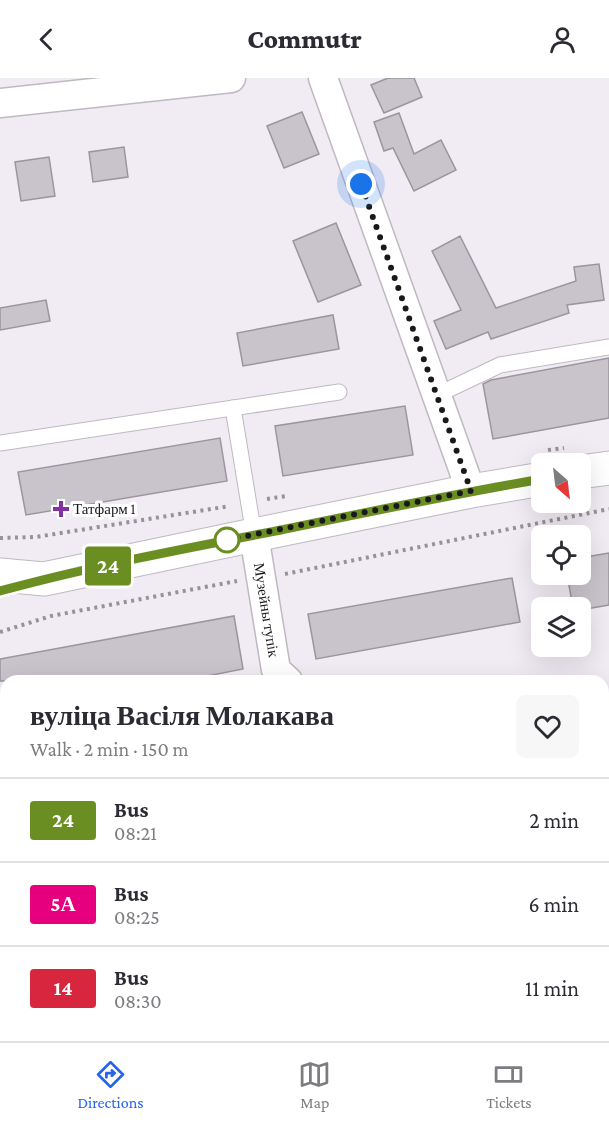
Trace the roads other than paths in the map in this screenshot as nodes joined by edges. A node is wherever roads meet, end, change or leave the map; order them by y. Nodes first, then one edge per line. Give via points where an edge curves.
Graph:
1 (231, 78) edge
2 (322, 78) edge
3 (0, 103) edge
4 (609, 347) edge
5 (339, 392) dead end
6 (437, 395) junction
7 (233, 408) junction
8 (0, 443) edge
9 (591, 463) edge
10 (609, 468) edge
11 (531, 469) edge
12 (471, 491) junction
13 (254, 535) junction
14 (0, 578) edge
15 (281, 675) edge

1 - 3 street
2 - 6 street
4 - 6 lane via 500,365
5 - 7 lane
6 - 12 street
7 - 8 lane
7 - 13 lane
9 - 10 street
11 - 12 street
12 - 13 street
13 - 14 street via 44,579
13 - 15 street, Музейны тупік via 276,670

